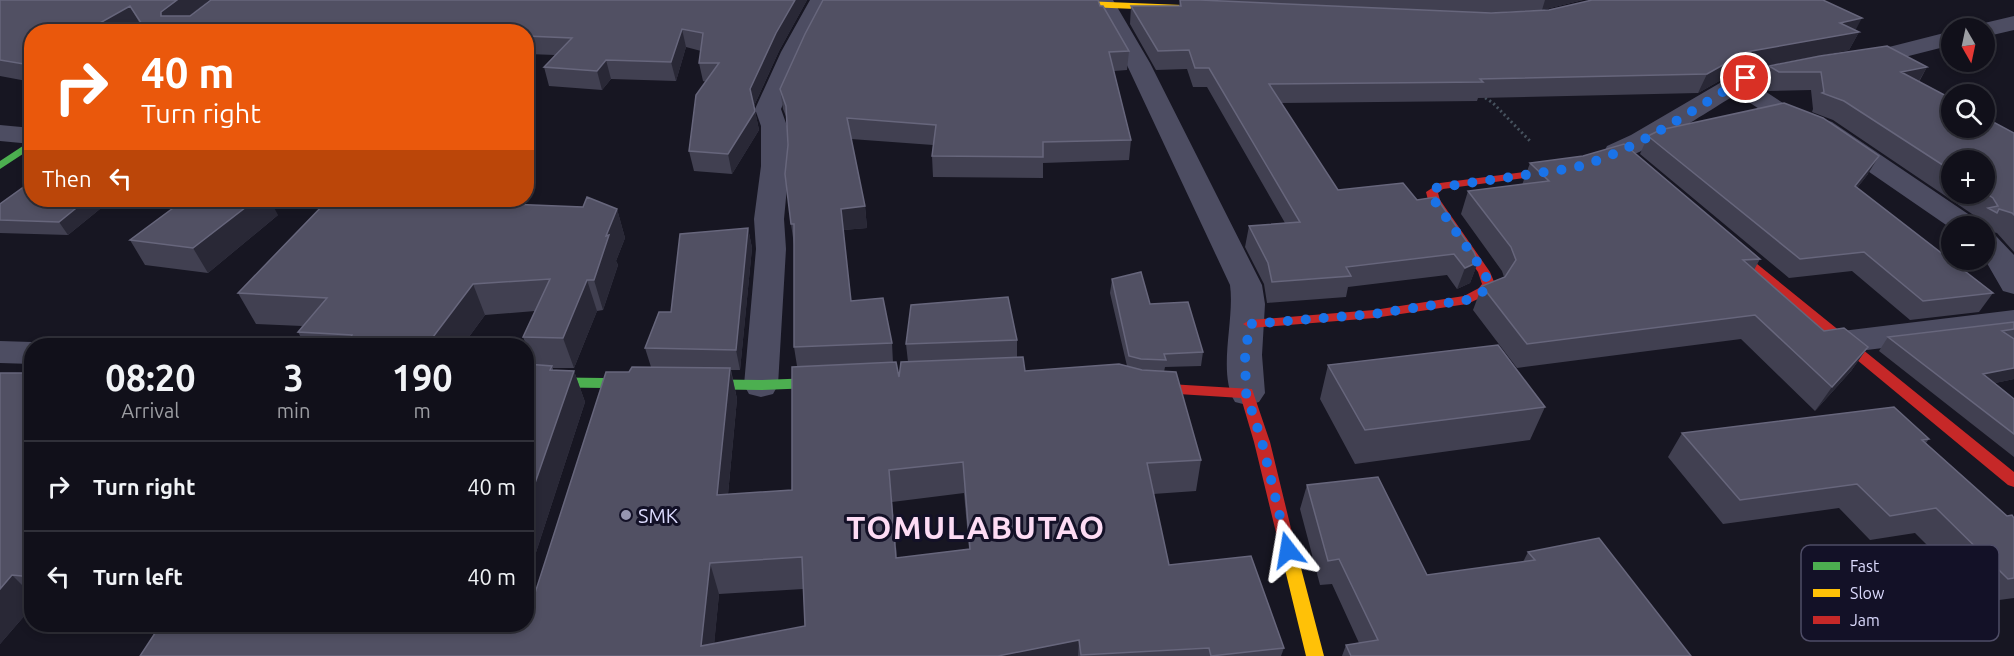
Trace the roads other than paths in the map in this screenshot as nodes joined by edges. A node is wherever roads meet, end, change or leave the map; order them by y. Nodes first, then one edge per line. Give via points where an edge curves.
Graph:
1 (821, 0) edge
2 (995, 0) edge
3 (1105, 5) junction
4 (1195, 9) edge
5 (2014, 23) edge
6 (1995, 27) edge
7 (1941, 41) edge
8 (1737, 83) junction
9 (0, 133) edge
10 (24, 135) edge
11 (24, 149) edge
12 (1617, 158) edge
13 (0, 166) edge
14 (1583, 166) edge
15 (1952, 216) edge
16 (1708, 230) edge
17 (1995, 251) edge
18 (2014, 284) edge
19 (2014, 321) edge
20 (1250, 324) junction
21 (1842, 342) junction
22 (0, 352) edge
23 (24, 353) edge
24 (855, 381) edge
25 (534, 382) edge
26 (1120, 383) edge
27 (761, 385) junction
28 (1246, 393) junction
29 (2014, 481) edge
30 (1316, 656) edge

1 - 27 street via 768,109 774,126 775,166
2 - 3 street
3 - 4 street
3 - 20 street via 1138,63 1246,285
5 - 6 street
7 - 8 street via 1889,54 1767,72
8 - 12 street
8 - 15 street via 1777,110 1823,128
9 - 10 street
11 - 13 street
14 - 20 street via 1440,186 1432,192 1489,284 1467,300 1362,316
16 - 21 street
17 - 18 street
19 - 21 street
20 - 28 street via 1245,354
21 - 29 street
22 - 23 street
24 - 27 street
25 - 27 street
26 - 28 street
28 - 30 street

